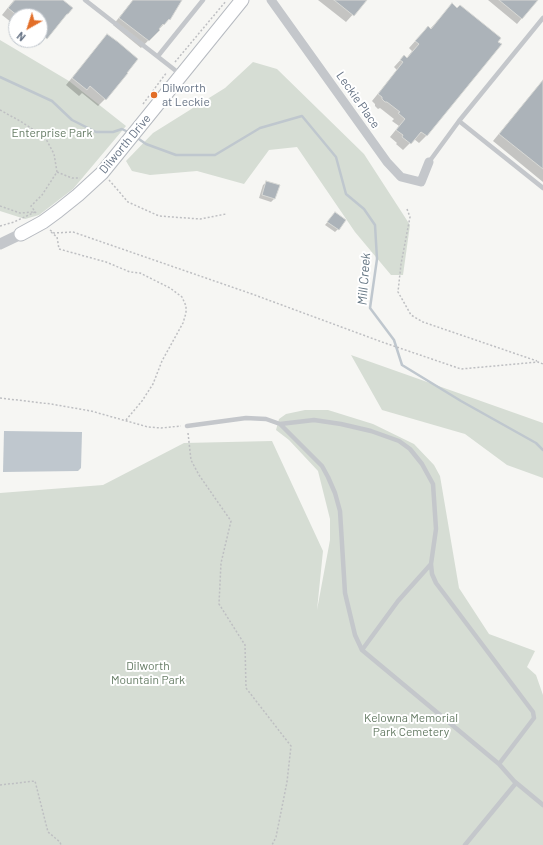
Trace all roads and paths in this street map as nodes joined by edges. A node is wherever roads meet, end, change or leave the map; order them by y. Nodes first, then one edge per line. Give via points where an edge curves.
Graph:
1 (85, 0) edge
2 (203, 0) edge
3 (227, 0) edge
4 (242, 0) edge
5 (271, 0) edge
6 (543, 18) edge
7 (158, 56) junction
8 (176, 71) junction
9 (143, 104) dead end
10 (0, 110) edge
11 (458, 121) junction
12 (429, 162) joint
13 (57, 172) junction
14 (102, 173) junction
15 (84, 178) dead end
16 (543, 188) edge
17 (0, 206) edge
18 (407, 209) dead end
19 (35, 212) junction
20 (226, 214) dead end
21 (0, 226) edge
22 (21, 234) joint
23 (0, 244) edge
24 (538, 362) junction
25 (543, 364) edge
26 (0, 398) edge
27 (126, 420) junction
28 (280, 424) junction
29 (187, 426) junction
30 (431, 564) junction
31 (362, 650) junction
32 (499, 764) junction
33 (516, 783) junction
34 (0, 785) edge
35 (543, 805) edge
36 (61, 845) edge
37 (272, 845) edge
38 (465, 845) edge

1 - 7 lane
2 - 7 lane
3 - 8 path
4 - 8 main road, Dilworth Drive
5 - 12 street, Leckie Place via 387,162 402,177 422,182
6 - 11 lane
7 - 8 lane
8 - 9 path
8 - 14 main road, Dilworth Drive via 134,134
10 - 13 path via 45,137 54,154
11 - 12 lane
11 - 16 lane
13 - 15 path via 72,178
13 - 19 path via 42,195 31,206
14 - 20 path via 128,202 159,216 200,219
14 - 22 main road, Dilworth Drive via 58,211
17 - 19 path via 20,213
18 - 24 path via 410,217 398,292 411,315 423,322
19 - 21 path
22 - 23 street, Dilworth Drive
24 - 25 path
24 - 27 path via 461,369 73,232 54,232 48,229 57,238 59,250 140,273 170,288 182,297 186,306 183,322 153,384
26 - 27 path via 51,404
27 - 29 path via 148,427
28 - 29 lane via 266,419 246,418
28 - 30 lane via 314,420 340,424 371,431 398,441 410,449 433,484 436,529
28 - 31 lane via 322,466 335,494 340,511 345,593 355,635
29 - 37 path via 191,460 231,521 221,563 219,604 245,646 246,688 291,746 287,782 276,837
30 - 31 lane via 398,601
30 - 32 lane via 436,582 533,712 534,718
31 - 32 lane
32 - 33 lane
33 - 35 lane
33 - 38 lane
34 - 36 path via 35,781 48,832

